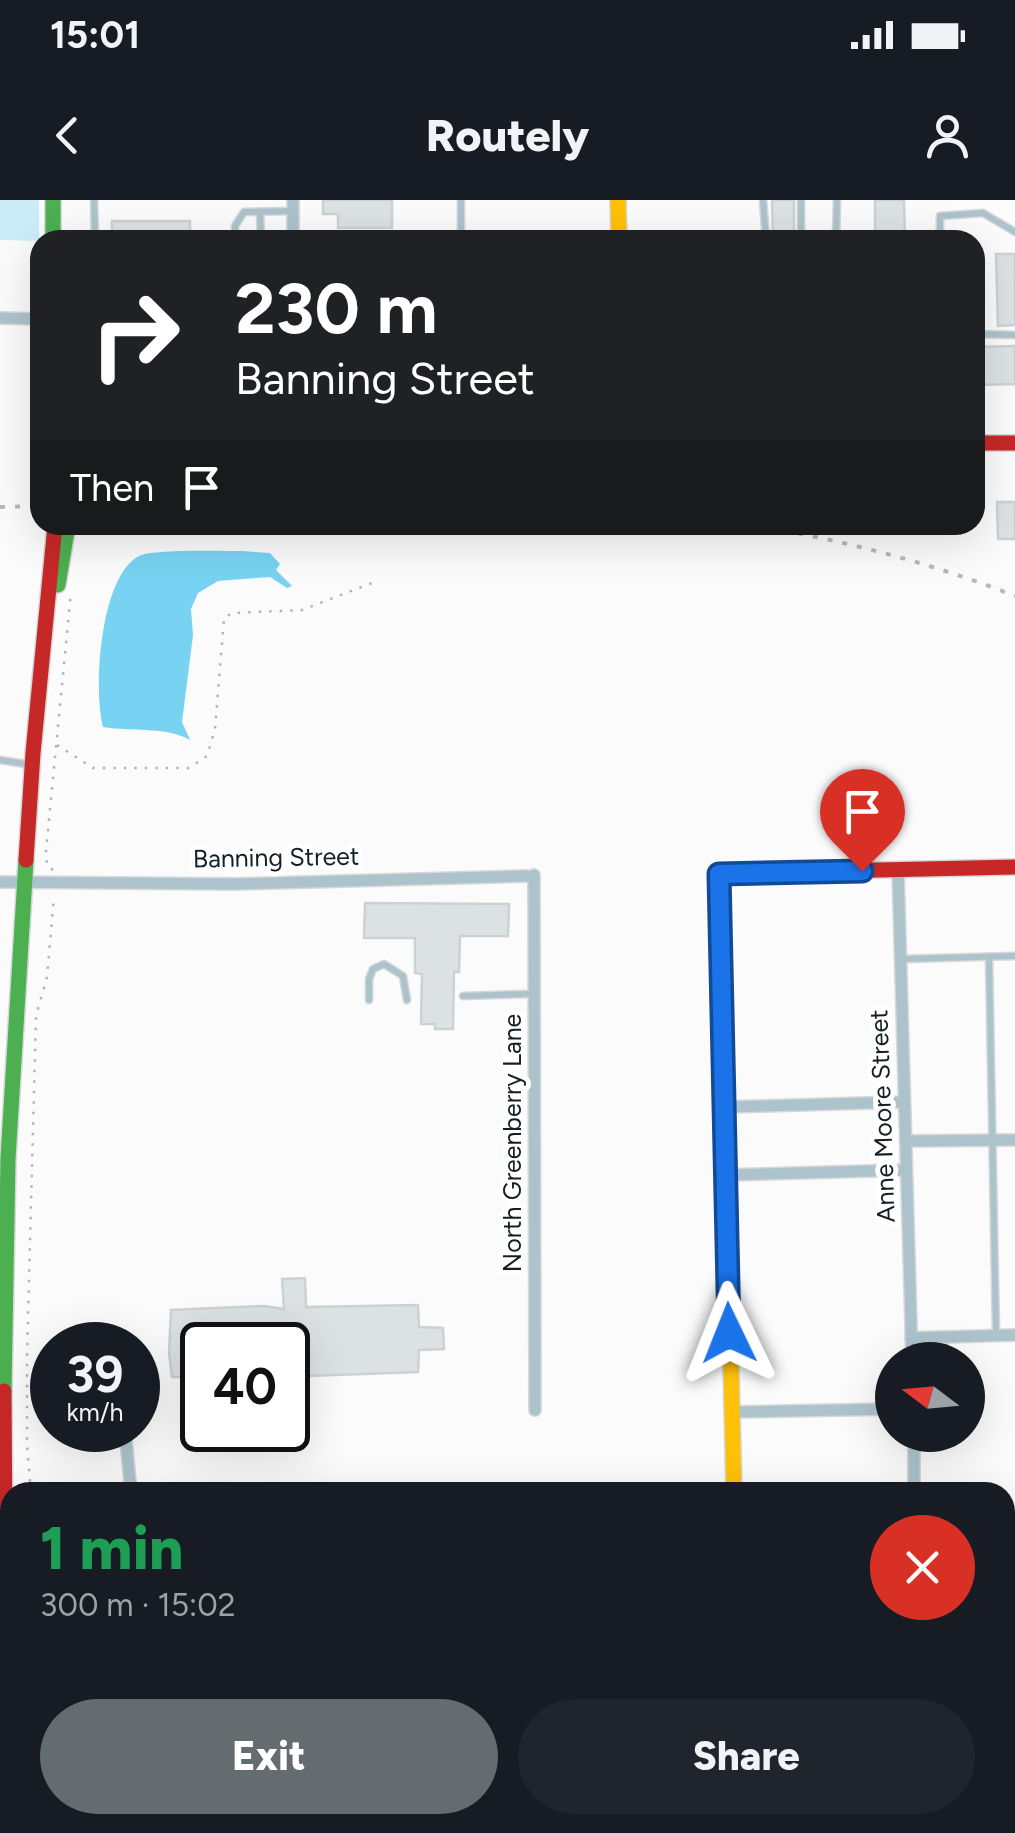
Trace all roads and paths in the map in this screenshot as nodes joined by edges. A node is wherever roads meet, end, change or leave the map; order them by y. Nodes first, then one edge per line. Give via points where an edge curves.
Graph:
1 (53, 200) edge
2 (94, 200) edge
3 (462, 200) edge
4 (618, 200) edge
5 (763, 200) edge
6 (801, 200) edge
7 (837, 200) edge
8 (293, 206) edge
9 (260, 212) junction
10 (53, 230) edge
11 (95, 230) edge
12 (235, 230) edge
13 (261, 230) edge
14 (461, 230) edge
15 (618, 230) edge
16 (765, 230) edge
17 (801, 230) edge
18 (836, 230) edge
19 (940, 230) edge
20 (1015, 232) edge
21 (0, 318) edge
22 (30, 319) edge
23 (985, 334) edge
24 (1015, 334) edge
25 (1015, 442) edge
26 (985, 443) edge
27 (53, 535) edge
28 (66, 535) edge
29 (377, 581) dead end
30 (71, 590) dead end
31 (45, 638) junction
32 (56, 744) junction
33 (0, 760) edge
34 (33, 765) junction
35 (1015, 867) edge
36 (898, 870) junction
37 (531, 875) joint
38 (0, 882) edge
39 (26, 884) junction
40 (52, 884) junction
41 (1015, 956) edge
42 (989, 957) junction
43 (900, 959) junction
44 (527, 994) dead end
45 (464, 996) dead end
46 (369, 1000) dead end
47 (407, 1000) dead end
48 (903, 1102) junction
49 (724, 1107) junction
50 (992, 1140) junction
51 (1015, 1140) edge
52 (906, 1141) junction
53 (906, 1170) junction
54 (724, 1175) junction
55 (1015, 1335) edge
56 (996, 1336) junction
57 (911, 1338) junction
58 (911, 1342) edge
59 (2, 1357) edge
60 (875, 1409) edge
61 (534, 1410) dead end
62 (731, 1412) junction
63 (127, 1452) edge
64 (914, 1452) edge
65 (5, 1482) edge
66 (30, 1482) edge
67 (130, 1482) edge
68 (734, 1482) edge
69 (914, 1482) edge

1 - 10 main road
2 - 11 lane
3 - 14 lane
4 - 15 main road
5 - 16 lane
6 - 17 lane
7 - 18 lane
8 - 9 lane
9 - 12 lane via 244,212
9 - 13 lane
19 - 20 lane via 940,216 983,213
21 - 22 street
23 - 24 lane
25 - 26 main road
27 - 31 main road
28 - 31 main road
29 - 32 path via 302,610 224,618 215,728 207,756 189,768 93,768
30 - 32 path
31 - 34 main road
32 - 40 path via 46,851
33 - 34 lane
34 - 39 main road
35 - 36 main road
36 - 43 street, Anne Moore Street
36 - 49 main road via 719,874
37 - 40 street, Banning Street
37 - 61 street, North Greenberry Lane
38 - 39 street, Banning Street
39 - 40 street, Banning Street
39 - 59 main road
40 - 66 path via 46,977 36,1016
41 - 42 lane
42 - 43 lane
42 - 50 lane
43 - 48 street, Anne Moore Street
44 - 45 lane
46 - 47 lane via 373,969 384,964 403,976
48 - 49 street
48 - 52 street, Anne Moore Street
49 - 54 main road
50 - 51 street
50 - 52 street
50 - 56 lane
52 - 53 street, Anne Moore Street
53 - 54 street
53 - 57 street, Anne Moore Street
54 - 62 main road
55 - 56 street
56 - 57 street
57 - 58 street, Anne Moore Street
59 - 65 main road
60 - 62 street
62 - 68 main road
63 - 67 street
64 - 69 street

